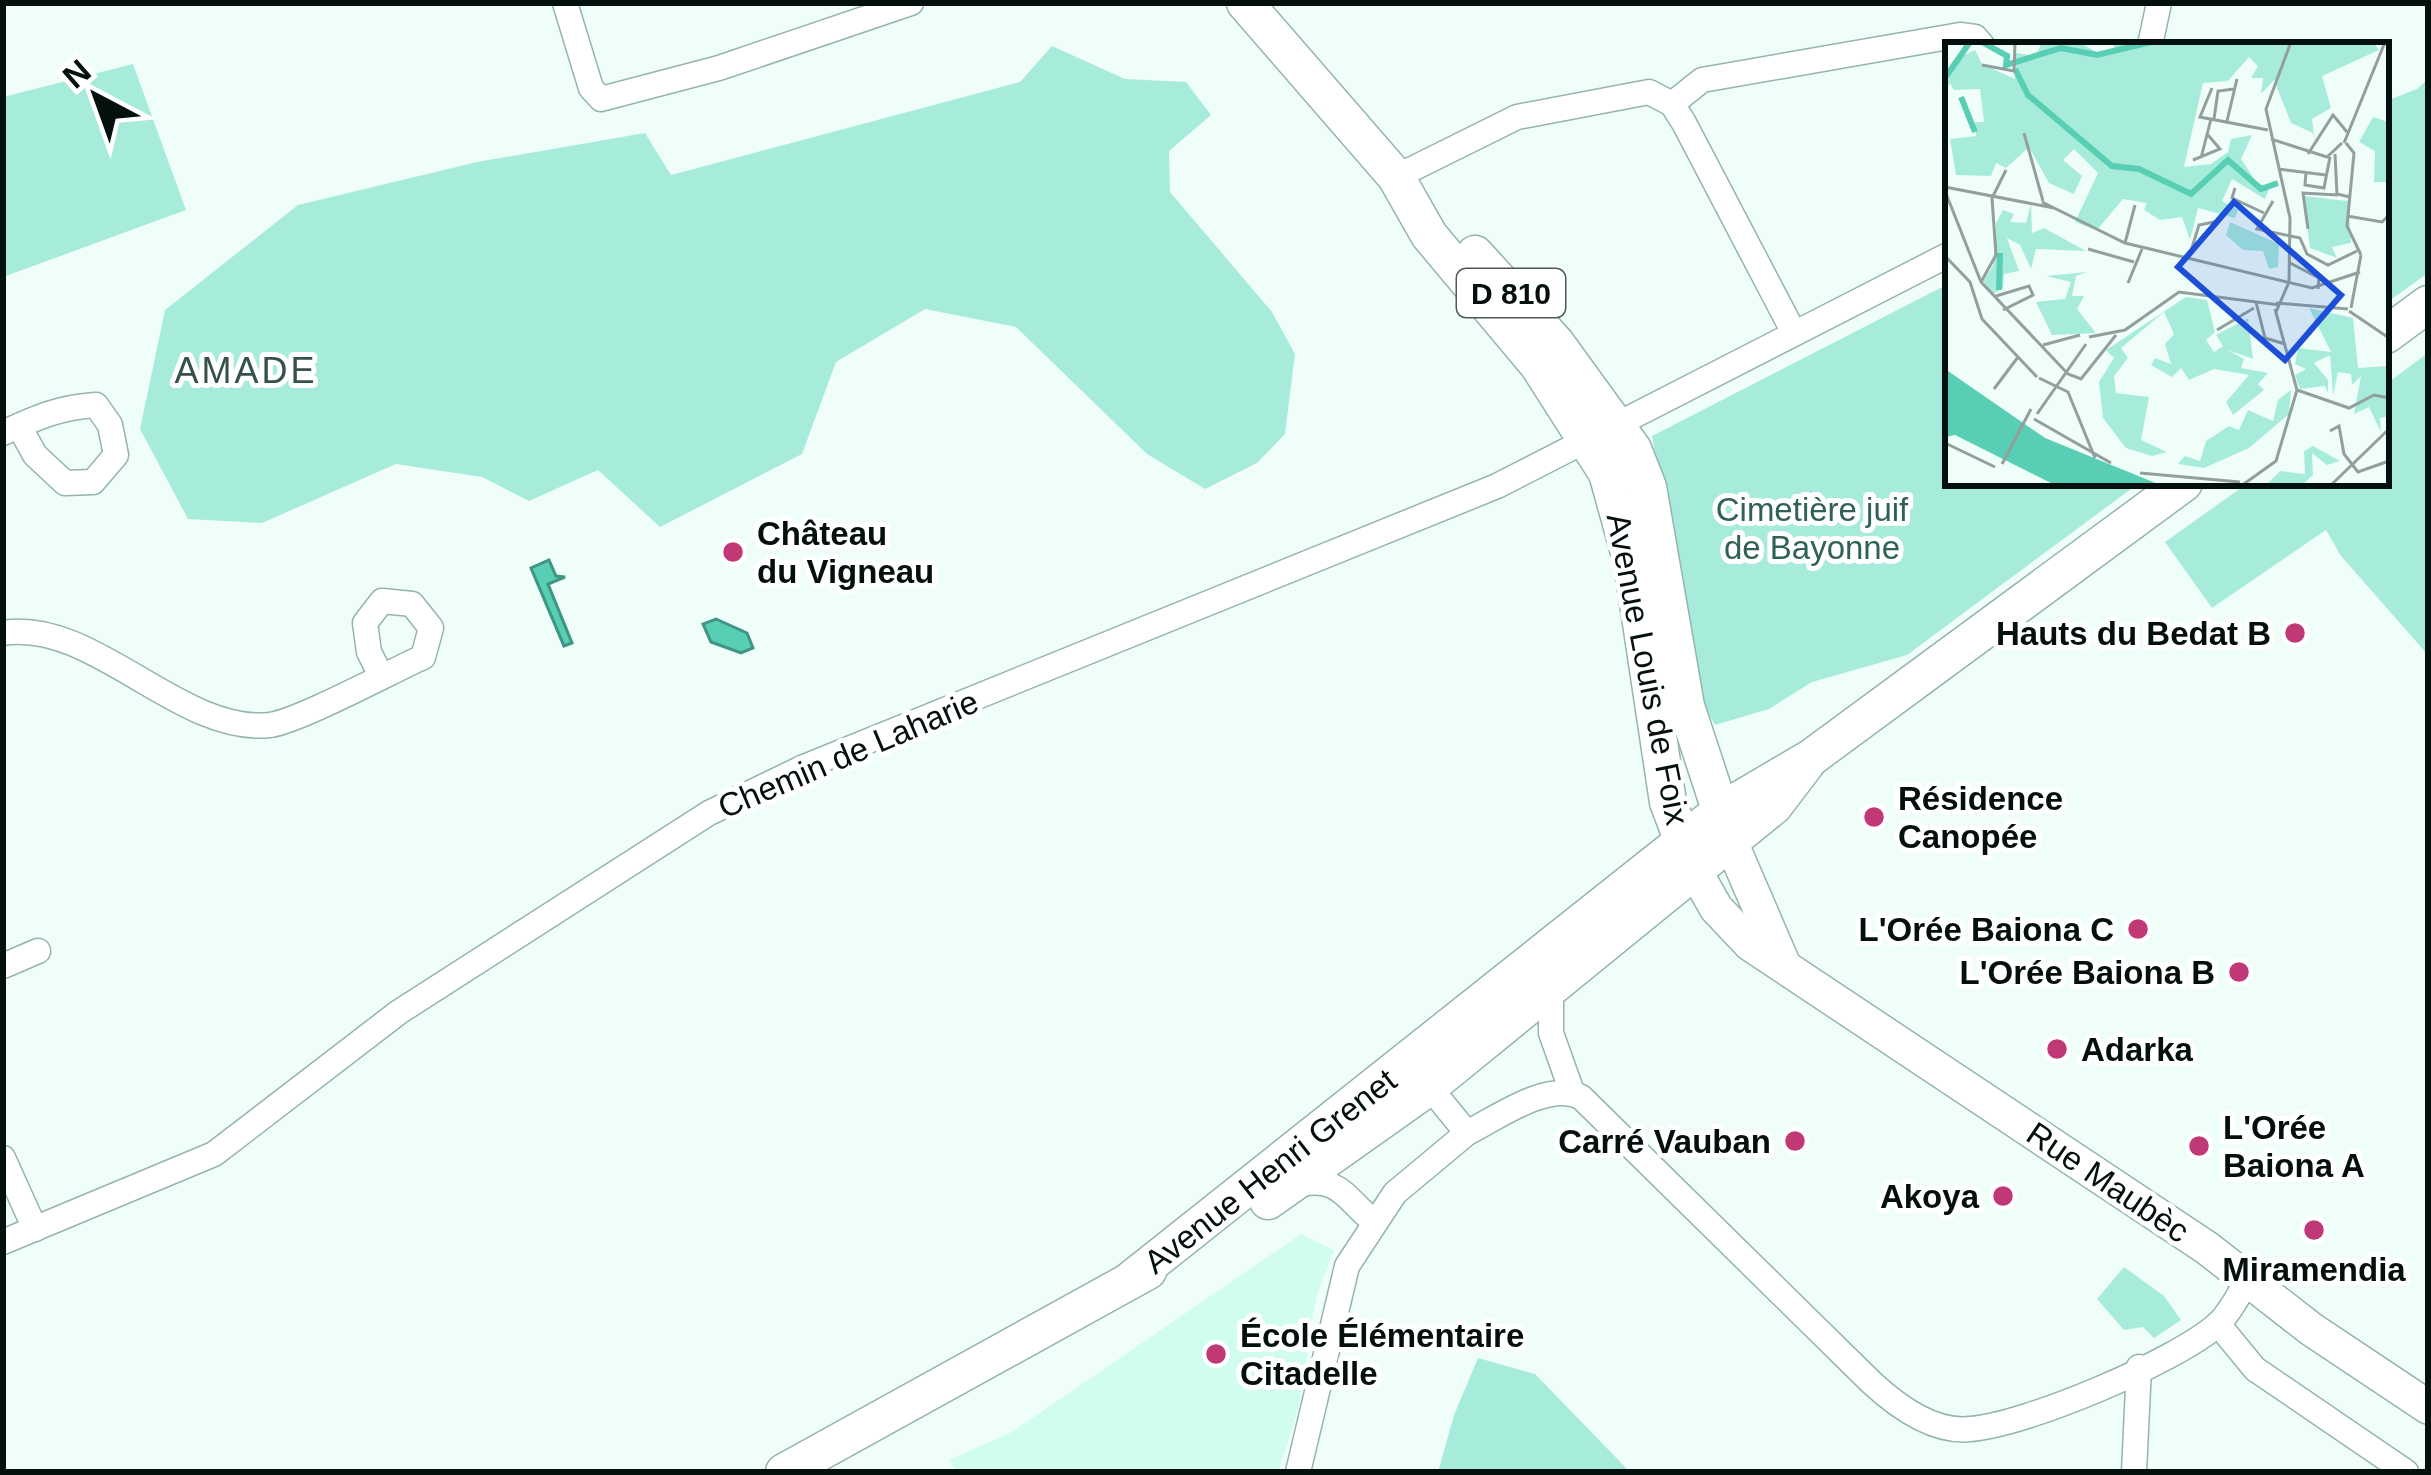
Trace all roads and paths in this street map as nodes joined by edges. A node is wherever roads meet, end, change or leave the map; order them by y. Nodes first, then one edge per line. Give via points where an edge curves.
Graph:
1 (565, 3) edge
2 (911, 3) edge
3 (1245, 3) edge
4 (2159, 3) edge
5 (1979, 42) edge
6 (2151, 42) edge
7 (1672, 104) junction
8 (1396, 177) junction
9 (1945, 257) edge
10 (2428, 304) edge
11 (1793, 333) junction
12 (2389, 333) edge
13 (1601, 429) junction
14 (2180, 486) edge
15 (3, 633) edge
16 (381, 676) dead end
17 (1726, 825) junction
18 (1688, 855) junction
19 (38, 951) dead end
20 (1783, 963) junction
21 (3, 966) edge
22 (1551, 983) junction
23 (1420, 1074) junction
24 (1572, 1092) junction
25 (1467, 1133) junction
26 (3, 1158) edge
27 (1291, 1186) junction
28 (1373, 1221) junction
29 (35, 1229) junction
30 (3, 1242) edge
31 (2249, 1278) junction
32 (1129, 1281) junction
33 (2218, 1324) junction
34 (2139, 1367) junction
35 (2428, 1408) edge
36 (784, 1472) edge
37 (1298, 1472) edge
38 (2134, 1472) edge
39 (2406, 1472) edge

1 - 2 street via 601,99
3 - 8 main road, Avenue Louis de Foix / D 810
4 - 6 street
5 - 7 street via 1960,35 1702,80
7 - 8 street via 1649,92 1517,117
7 - 11 street
8 - 13 main road, Avenue Louis de Foix / D 810 via 1434,203
9 - 11 street, Chemin de Laharie
10 - 12 main road
11 - 13 street, Chemin de Laharie
13 - 17 main road, Avenue Louis de Foix / D 810 via 1648,487 1686,706
13 - 18 main road, Avenue Louis de Foix via 1632,562 1668,802
13 - 29 street, Chemin de Laharie via 1497,486 804,767 710,813 399,1012 214,1154
14 - 17 main road via 1812,757 1774,806
15 - 16 street via 69,643 215,717 271,724
17 - 18 main road
17 - 20 main road
18 - 20 main road, Rue Maubèc via 1726,919
18 - 22 main road, Avenue Henri Grenet
18 - 23 main road, Avenue Henri Grenet
19 - 21 street
20 - 31 main road, Rue Maubèc
22 - 23 main road, Avenue Henri Grenet
22 - 24 street via 1552,1033
23 - 25 street
23 - 27 main road, Avenue Henri Grenet
23 - 32 main road, Avenue Henri Grenet
24 - 25 street via 1531,1100
24 - 34 street via 1872,1383 1936,1424 1968,1430 2006,1421
25 - 28 street
26 - 29 street
27 - 28 street via 1329,1181
27 - 32 main road, Avenue Henri Grenet
28 - 37 street via 1335,1298
29 - 30 street, Chemin de Laharie
31 - 33 street
31 - 35 main road, Rue Maubèc
32 - 36 main road, Avenue Henri Grenet
33 - 34 street
33 - 39 street via 2254,1369
34 - 38 street

